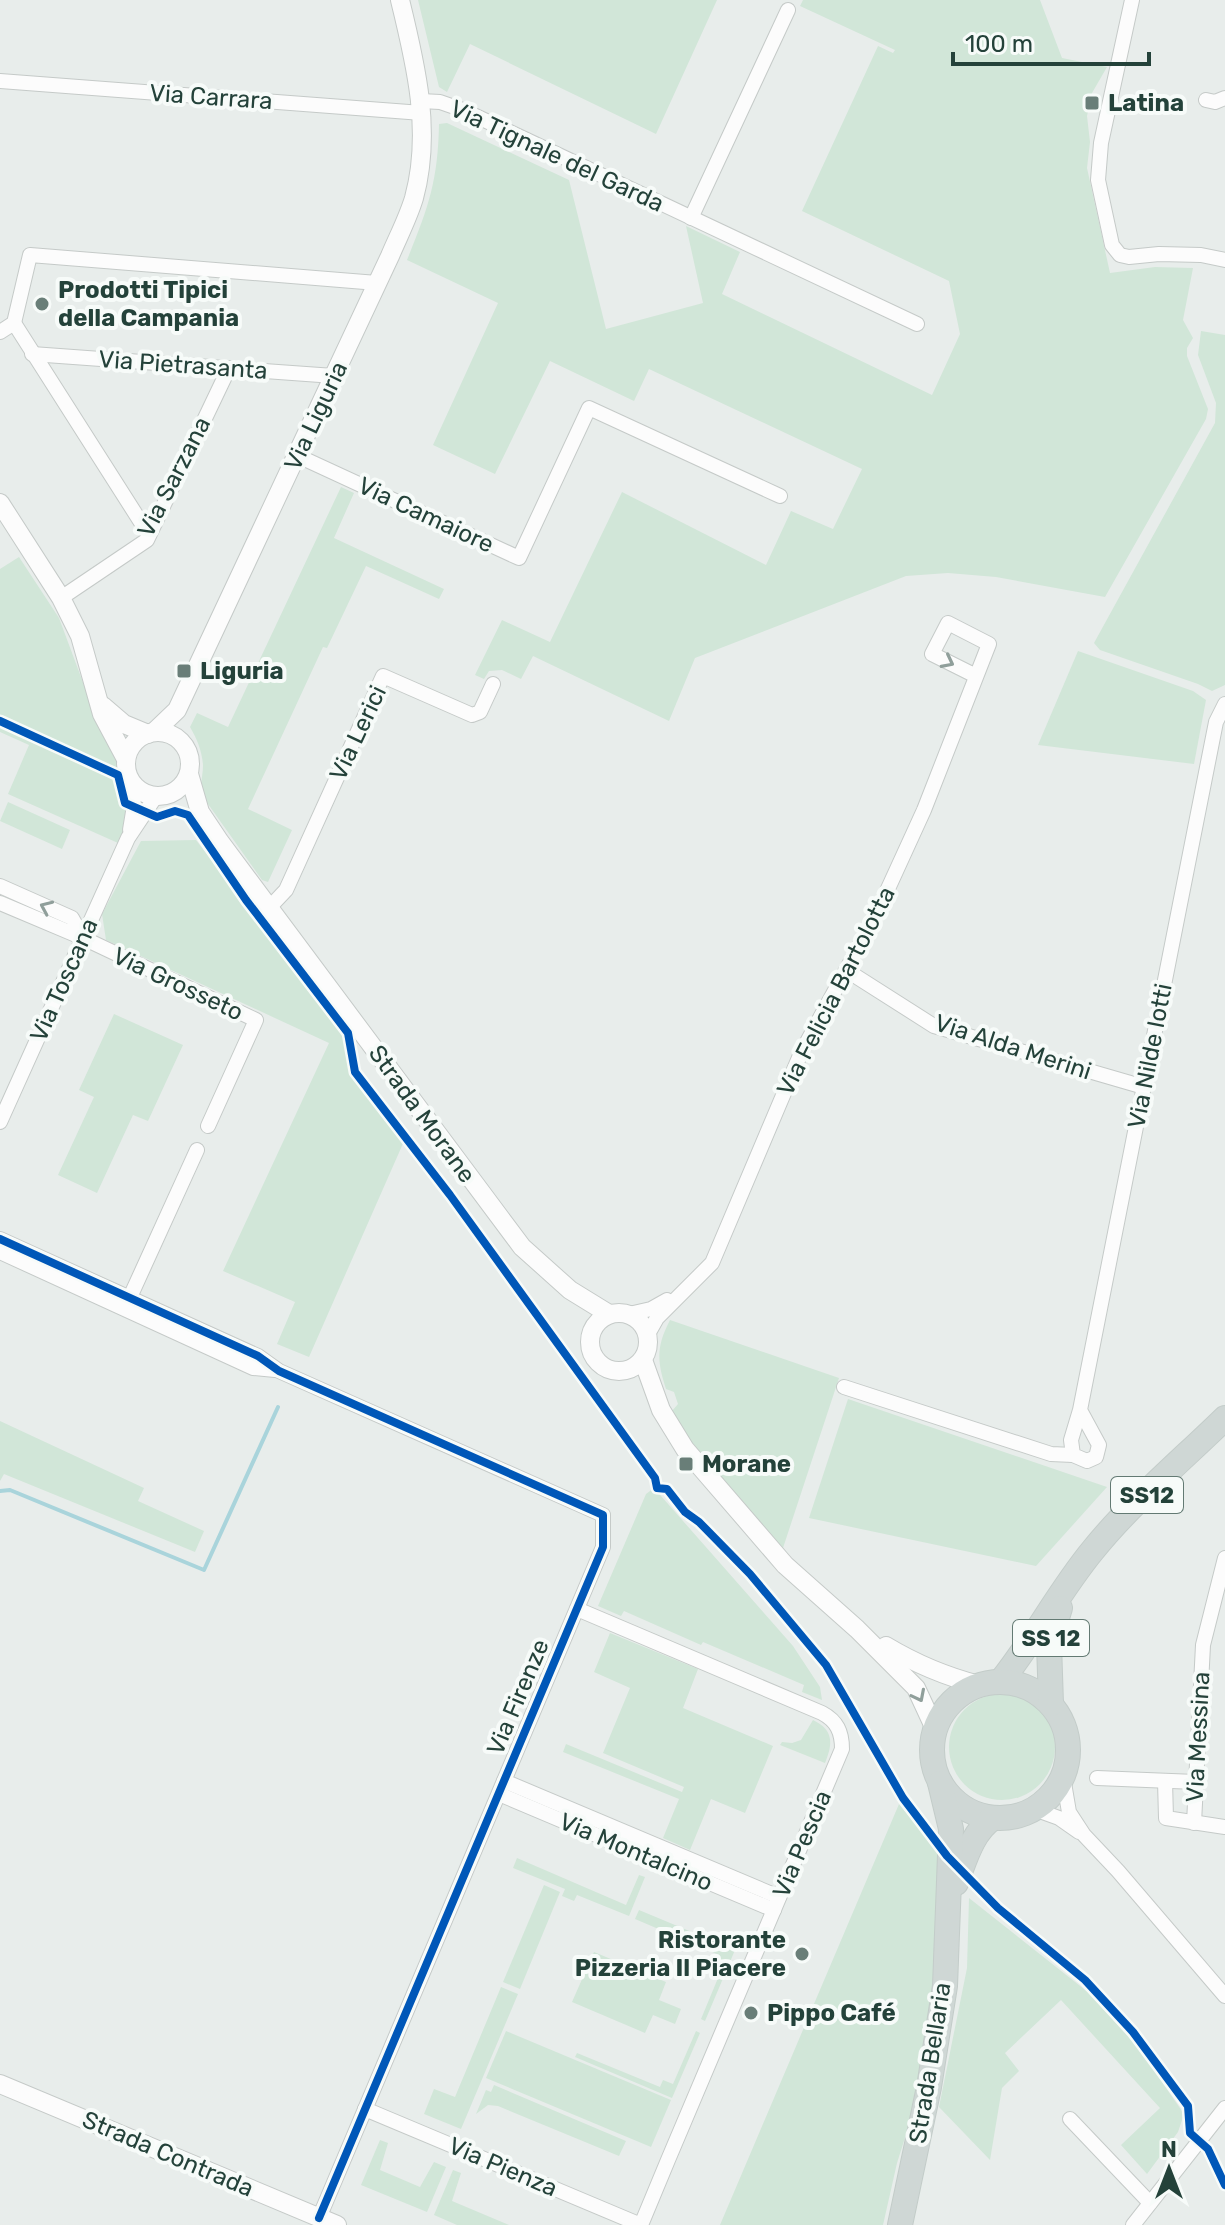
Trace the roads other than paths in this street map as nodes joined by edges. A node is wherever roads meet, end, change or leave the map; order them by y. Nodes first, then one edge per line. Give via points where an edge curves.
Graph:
1 (400, 0) edge
2 (1132, 0) edge
3 (788, 10) dead end
4 (0, 81) edge
5 (1225, 98) edge
6 (1206, 100) dead end
7 (422, 107) junction
8 (691, 218) junction
9 (1225, 260) edge
10 (377, 283) junction
11 (14, 323) junction
12 (917, 324) dead end
13 (0, 332) edge
14 (32, 354) junction
15 (229, 368) junction
16 (334, 376) junction
17 (298, 456) junction
18 (780, 496) dead end
19 (0, 503) edge
20 (149, 535) junction
21 (61, 598) junction
22 (976, 676) dead end
23 (493, 684) dead end
24 (99, 701) junction
25 (1225, 704) edge
26 (177, 710) junction
27 (151, 733) junction
28 (180, 741) junction
29 (126, 759) junction
30 (189, 774) junction
31 (132, 782) junction
32 (162, 795) junction
33 (200, 812) junction
34 (128, 838) junction
35 (0, 886) edge
36 (0, 903) edge
37 (269, 908) junction
38 (83, 938) junction
39 (846, 970) junction
40 (1144, 1087) junction
41 (0, 1122) edge
42 (208, 1126) dead end
43 (197, 1150) dead end
44 (0, 1239) edge
45 (0, 1252) edge
46 (570, 1290) junction
47 (678, 1294) junction
48 (128, 1304) junction
49 (609, 1314) junction
50 (629, 1314) junction
51 (594, 1326) junction
52 (648, 1334) junction
53 (635, 1366) junction
54 (844, 1387) dead end
55 (1080, 1410) junction
56 (1225, 1418) edge
57 (1073, 1455) junction
58 (1225, 1558) edge
59 (1073, 1576) junction
60 (577, 1609) junction
61 (857, 1629) junction
62 (990, 1683) junction
63 (1051, 1704) junction
64 (935, 1729) junction
65 (1063, 1777) junction
66 (1097, 1778) dead end
67 (1165, 1781) junction
68 (1196, 1782) junction
69 (940, 1783) junction
70 (501, 1787) junction
71 (1034, 1809) junction
72 (993, 1818) junction
73 (1194, 1823) junction
74 (1225, 1827) edge
75 (1084, 1835) junction
76 (950, 1900) junction
77 (776, 1903) junction
78 (1225, 1996) edge
79 (0, 2084) edge
80 (1225, 2108) edge
81 (365, 2109) junction
82 (1070, 2119) dead end
83 (1150, 2203) junction
84 (328, 2221) edge
85 (641, 2225) edge
86 (900, 2225) edge
87 (1133, 2225) edge

1 - 7 street, Via Liguria
2 - 9 street via 1101,143 1098,180 1112,245 1120,255
3 - 8 street, Via Tignale del Garda
4 - 7 street, Via Carrara
5 - 6 street
7 - 8 street, Via Tignale del Garda via 440,102 463,110
7 - 10 street, Via Liguria via 414,198
8 - 12 street, Via Tignale del Garda
10 - 11 street via 30,255
10 - 16 street, Via Liguria
11 - 13 street
11 - 14 street
14 - 15 street, Via Pietrasanta
14 - 20 street
15 - 16 street, Via Pietrasanta
15 - 20 street, Via Sarzana
16 - 17 street, Via Liguria
17 - 18 street, Via Camaiore via 519,558 589,408
17 - 26 street, Via Liguria
19 - 21 street
20 - 21 street, Via Sarzana
21 - 24 street via 80,636
22 - 39 street, Via Felicia Bartolotta via 924,810
23 - 37 street, Via Lerici via 480,712 472,715 383,676 286,890
24 - 27 street via 124,724
24 - 29 street
25 - 40 street, Via Nilde Iotti via 1216,722
26 - 27 street, Via Liguria
26 - 28 street
27 - 28 street via 165,732
27 - 29 street via 135,742
28 - 30 street via 189,752
29 - 31 street
30 - 32 street via 176,790
30 - 33 street, Strada Morane
31 - 32 street via 146,794
31 - 34 street, Via Toscana
32 - 33 street, Strada Morane
32 - 34 street, Via Toscana
33 - 37 street, Strada Morane
34 - 38 street, Via Toscana
38 -> 35 street via 72,918
36 - 38 street
37 - 46 street, Strada Morane via 522,1247
38 - 41 street, Via Toscana
38 - 42 street, Via Grosseto via 256,1020
39 - 40 street, Via Alda Merini via 934,1026
39 - 47 street, Via Felicia Bartolotta via 801,1053 712,1263
40 - 55 street, Via Nilde Iotti
43 - 48 street
44 - 48 street, Via Firenze
45 - 48 street, Via Firenze
46 - 49 street, Strada Morane
46 - 51 street, Strada Morane
47 - 50 street, Via Felicia Bartolotta
47 - 52 street, Via Felicia Bartolotta
48 - 60 street, Via Firenze via 258,1356 279,1371 603,1515 603,1547
49 - 50 street
49 - 51 street
50 - 52 street
51 - 53 street via 590,1345 597,1362 606,1368
52 - 53 street via 647,1352
53 - 61 street via 685,1449 785,1565
54 - 57 street via 1051,1454
55 - 57 street, Via Nilde Iotti via 1071,1440
55 - 57 street via 1099,1451 1087,1461
56 - 59 main road, SS12 via 1110,1531
58 - 68 street, Via Messina via 1203,1645
59 - 62 main road via 1019,1659
59 - 63 main road, SS 12 via 1049,1644
60 - 70 street, Via Firenze
60 - 77 street, Via Pescia via 822,1713 838,1726 842,1749
61 - 62 street via 945,1677
61 -> 64 street via 916,1688
62 - 63 main road via 1023,1685
62 - 64 main road via 956,1697
63 - 65 main road via 1068,1738
64 - 69 main road via 932,1751
65 - 71 main road
65 - 75 street via 1069,1812
66 - 67 street
67 - 68 street
67 - 73 street via 1165,1816
68 - 73 street, Via Messina
69 - 72 main road via 963,1807
69 - 76 main road, Strada Bellaria via 951,1829
70 - 77 street, Via Montalcino
70 - 81 street, Via Firenze
71 - 72 main road
71 - 75 street
72 - 76 main road, Strada Bellaria via 971,1845
73 - 74 street
75 - 78 street
76 - 86 main road, Strada Bellaria via 938,2038
77 - 85 street, Via Pescia
79 - 84 street, Strada Contrada
80 - 83 street
81 - 84 street, Via Firenze
81 - 85 street, Via Pienza
82 - 83 street
83 - 87 street

